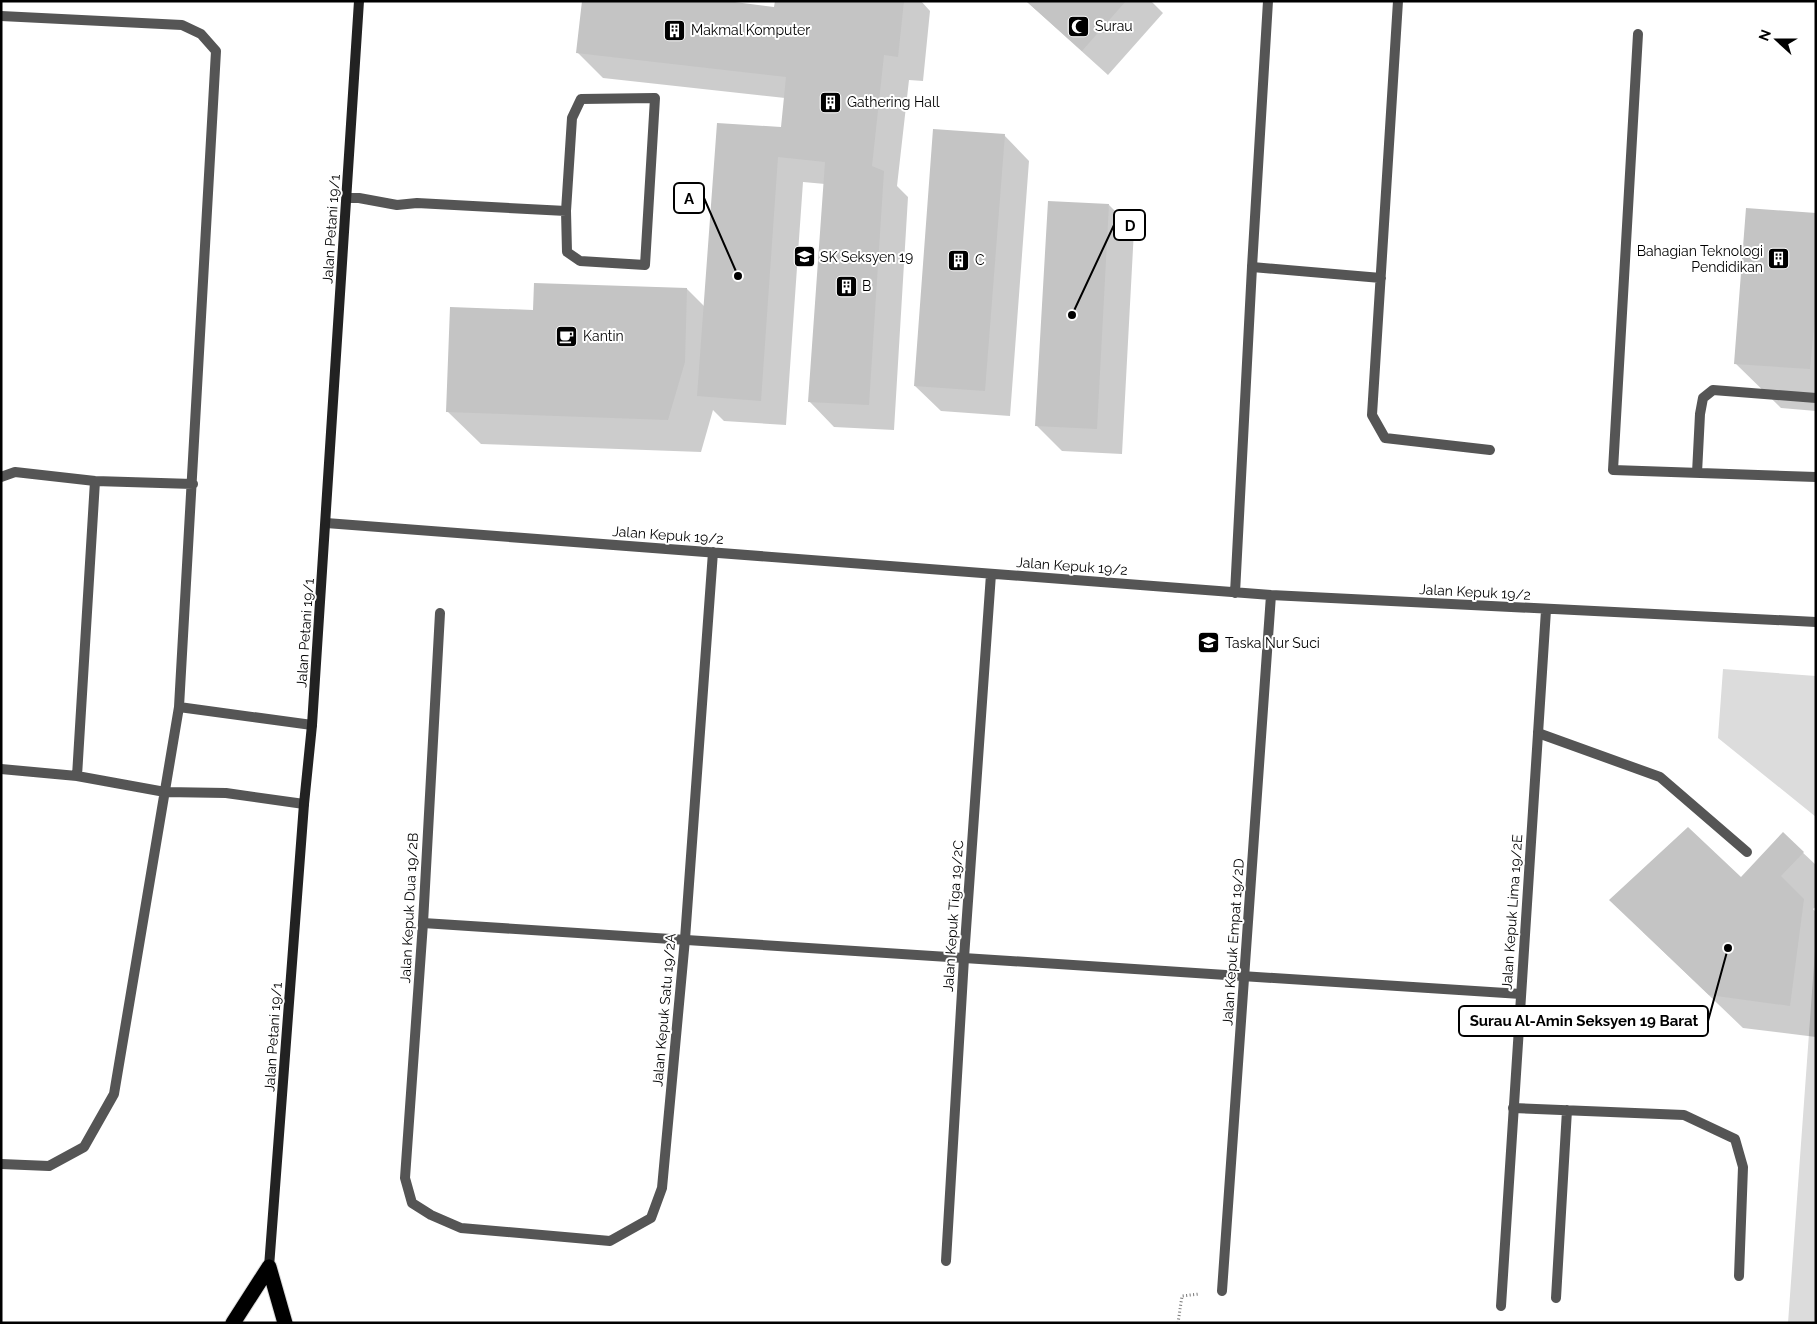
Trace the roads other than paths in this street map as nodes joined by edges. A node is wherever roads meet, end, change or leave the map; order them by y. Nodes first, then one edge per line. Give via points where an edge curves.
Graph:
1 (359, 1) edge
2 (1268, 1) edge
3 (1398, 1) edge
4 (1, 16) edge
5 (1638, 34) dead end
6 (347, 198) junction
7 (566, 211) junction
8 (1252, 267) junction
9 (1380, 278) junction
10 (1816, 398) edge
11 (1490, 450) dead end
12 (1697, 473) junction
13 (1, 477) edge
14 (1816, 477) edge
15 (94, 481) junction
16 (192, 484) junction
17 (326, 523) junction
18 (713, 552) junction
19 (991, 574) junction
20 (1236, 593) junction
21 (1271, 596) junction
22 (1546, 610) junction
23 (440, 613) dead end
24 (1816, 622) edge
25 (179, 707) junction
26 (312, 725) junction
27 (1538, 733) junction
28 (2, 769) edge
29 (76, 776) junction
30 (1, 778) edge
31 (165, 792) junction
32 (304, 804) junction
33 (1747, 852) dead end
34 (423, 923) junction
35 (685, 939) junction
36 (964, 958) junction
37 (1244, 976) junction
38 (1521, 994) junction
39 (1513, 1108) junction
40 (1567, 1110) junction
41 (1, 1164) edge
42 (412, 1203) joint
43 (946, 1261) dead end
44 (269, 1267) junction
45 (1739, 1276) dead end
46 (1222, 1291) road end
47 (1556, 1298) dead end
48 (1501, 1306) dead end
49 (233, 1323) edge
50 (285, 1323) edge

1 - 6 street, Jalan Petani 19/1
2 - 8 street
3 - 9 street
4 - 16 street via 182,25 201,34 216,51
5 - 12 street via 1613,470
6 - 7 street via 397,204
6 - 17 street, Jalan Petani 19/1
7 - 7 street via 566,252 580,260 645,265 655,98 581,99 572,118
8 - 9 street
8 - 20 street
9 - 11 street via 1372,415 1385,438
10 - 12 street via 1713,390 1703,398
12 - 14 street
13 - 15 street via 15,472
15 - 16 street
15 - 29 street
16 - 25 street
17 - 18 street, Jalan Kepuk 19/2
17 - 26 street, Jalan Petani 19/1
18 - 19 street, Jalan Kepuk 19/2
18 - 35 street, Jalan Kepuk Satu 19/2A
19 - 20 street, Jalan Kepuk 19/2
19 - 36 street, Jalan Kepuk Tiga 19/2C
20 - 21 street, Jalan Kepuk 19/2
21 - 22 street, Jalan Kepuk 19/2
21 - 37 street, Jalan Kepuk Empat 19/2D
22 - 24 street, Jalan Kepuk 19/2
22 - 27 street, Jalan Kepuk Lima 19/2E
23 - 34 street, Jalan Kepuk Dua 19/2B
25 - 26 street
25 - 31 street
26 - 32 street, Jalan Petani 19/1
27 - 33 street via 1660,777
27 - 38 street, Jalan Kepuk Lima 19/2E
28 - 29 street
28 - 30 street
29 - 31 street
31 - 32 street via 226,793
31 - 41 street via 114,1094 84,1147 49,1166
32 - 44 street, Jalan Petani 19/1
34 - 35 street
34 - 42 street, Jalan Kepuk Dua 19/2B via 405,1178
35 - 36 street
35 - 42 street, Jalan Kepuk Satu 19/2A via 662,1188 651,1218 610,1241 462,1228
36 - 37 street
36 - 43 street, Jalan Kepuk Tiga 19/2C
37 - 38 street
37 - 46 street, Jalan Kepuk Empat 19/2D
38 - 39 street, Jalan Kepuk Lima 19/2E
39 - 40 street
39 - 48 street, Jalan Kepuk Lima 19/2E
40 - 45 street via 1684,1115 1735,1139 1743,1167
40 - 47 street
44 - 49 highway
44 - 50 highway

